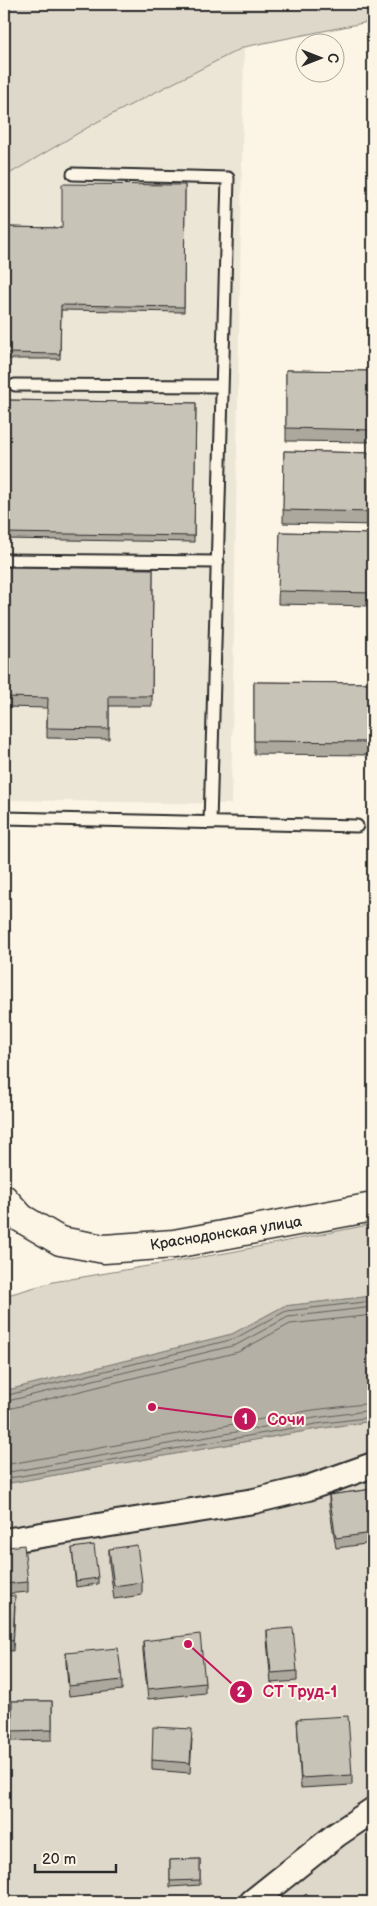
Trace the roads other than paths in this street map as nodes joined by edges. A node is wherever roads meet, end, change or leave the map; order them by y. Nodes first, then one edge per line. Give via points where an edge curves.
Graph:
1 (73, 174) dead end
2 (15, 385) dead end
3 (222, 386) junction
4 (4, 560) edge
5 (218, 562) junction
6 (4, 818) edge
7 (210, 823) junction
8 (357, 826) dead end
9 (4, 1199) edge
10 (373, 1207) edge
11 (373, 1466) edge
12 (4, 1540) edge
13 (373, 1810) edge
14 (252, 1902) edge

1 - 3 lane via 228,178
2 - 3 lane
3 - 5 lane
4 - 5 lane
5 - 7 lane
6 - 7 lane
7 - 8 lane
9 - 10 street, Краснодонская улица via 21,1218 60,1241 104,1249 174,1244
11 - 12 street via 308,1488 254,1501
13 - 14 street

